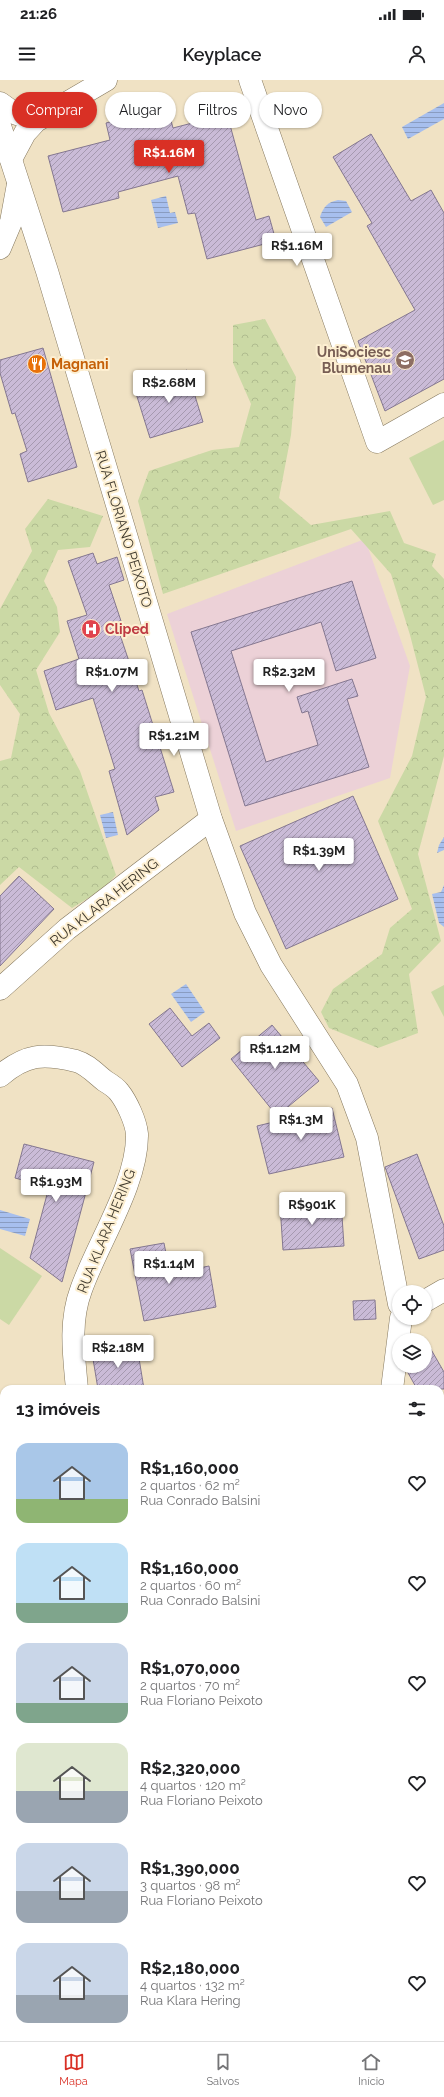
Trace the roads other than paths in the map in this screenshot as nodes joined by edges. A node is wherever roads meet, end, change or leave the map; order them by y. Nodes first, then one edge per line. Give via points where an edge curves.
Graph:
1 (106, 80) edge
2 (250, 80) edge
3 (86, 92) edge
4 (0, 103) edge
5 (12, 112) edge
6 (30, 128) edge
7 (1, 133) edge
8 (12, 159) junction
9 (18, 183) junction
10 (0, 248) edge
11 (444, 404) edge
12 (211, 819) junction
13 (0, 989) edge
14 (0, 1076) edge
15 (395, 1285) edge
16 (444, 1290) edge
17 (432, 1297) edge
18 (399, 1325) edge
19 (77, 1385) edge
20 (392, 1385) edge

1 - 3 street
2 - 11 street via 377,442
4 - 5 street
6 - 8 street
7 - 8 street, RUA FLORIANO PEIXOTO
8 - 9 street, RUA FLORIANO PEIXOTO
9 - 10 street via 11,222
9 - 12 street, RUA FLORIANO PEIXOTO
12 - 13 street, RUA KLARA HERING via 67,930
12 - 15 street, RUA FLORIANO PEIXOTO via 248,919 276,972 347,1084 367,1138
14 - 19 street, RUA KLARA HERING via 28,1059 52,1055 82,1062 119,1092 137,1133 132,1164 122,1193 80,1291 73,1323
16 - 17 street
18 - 20 street

